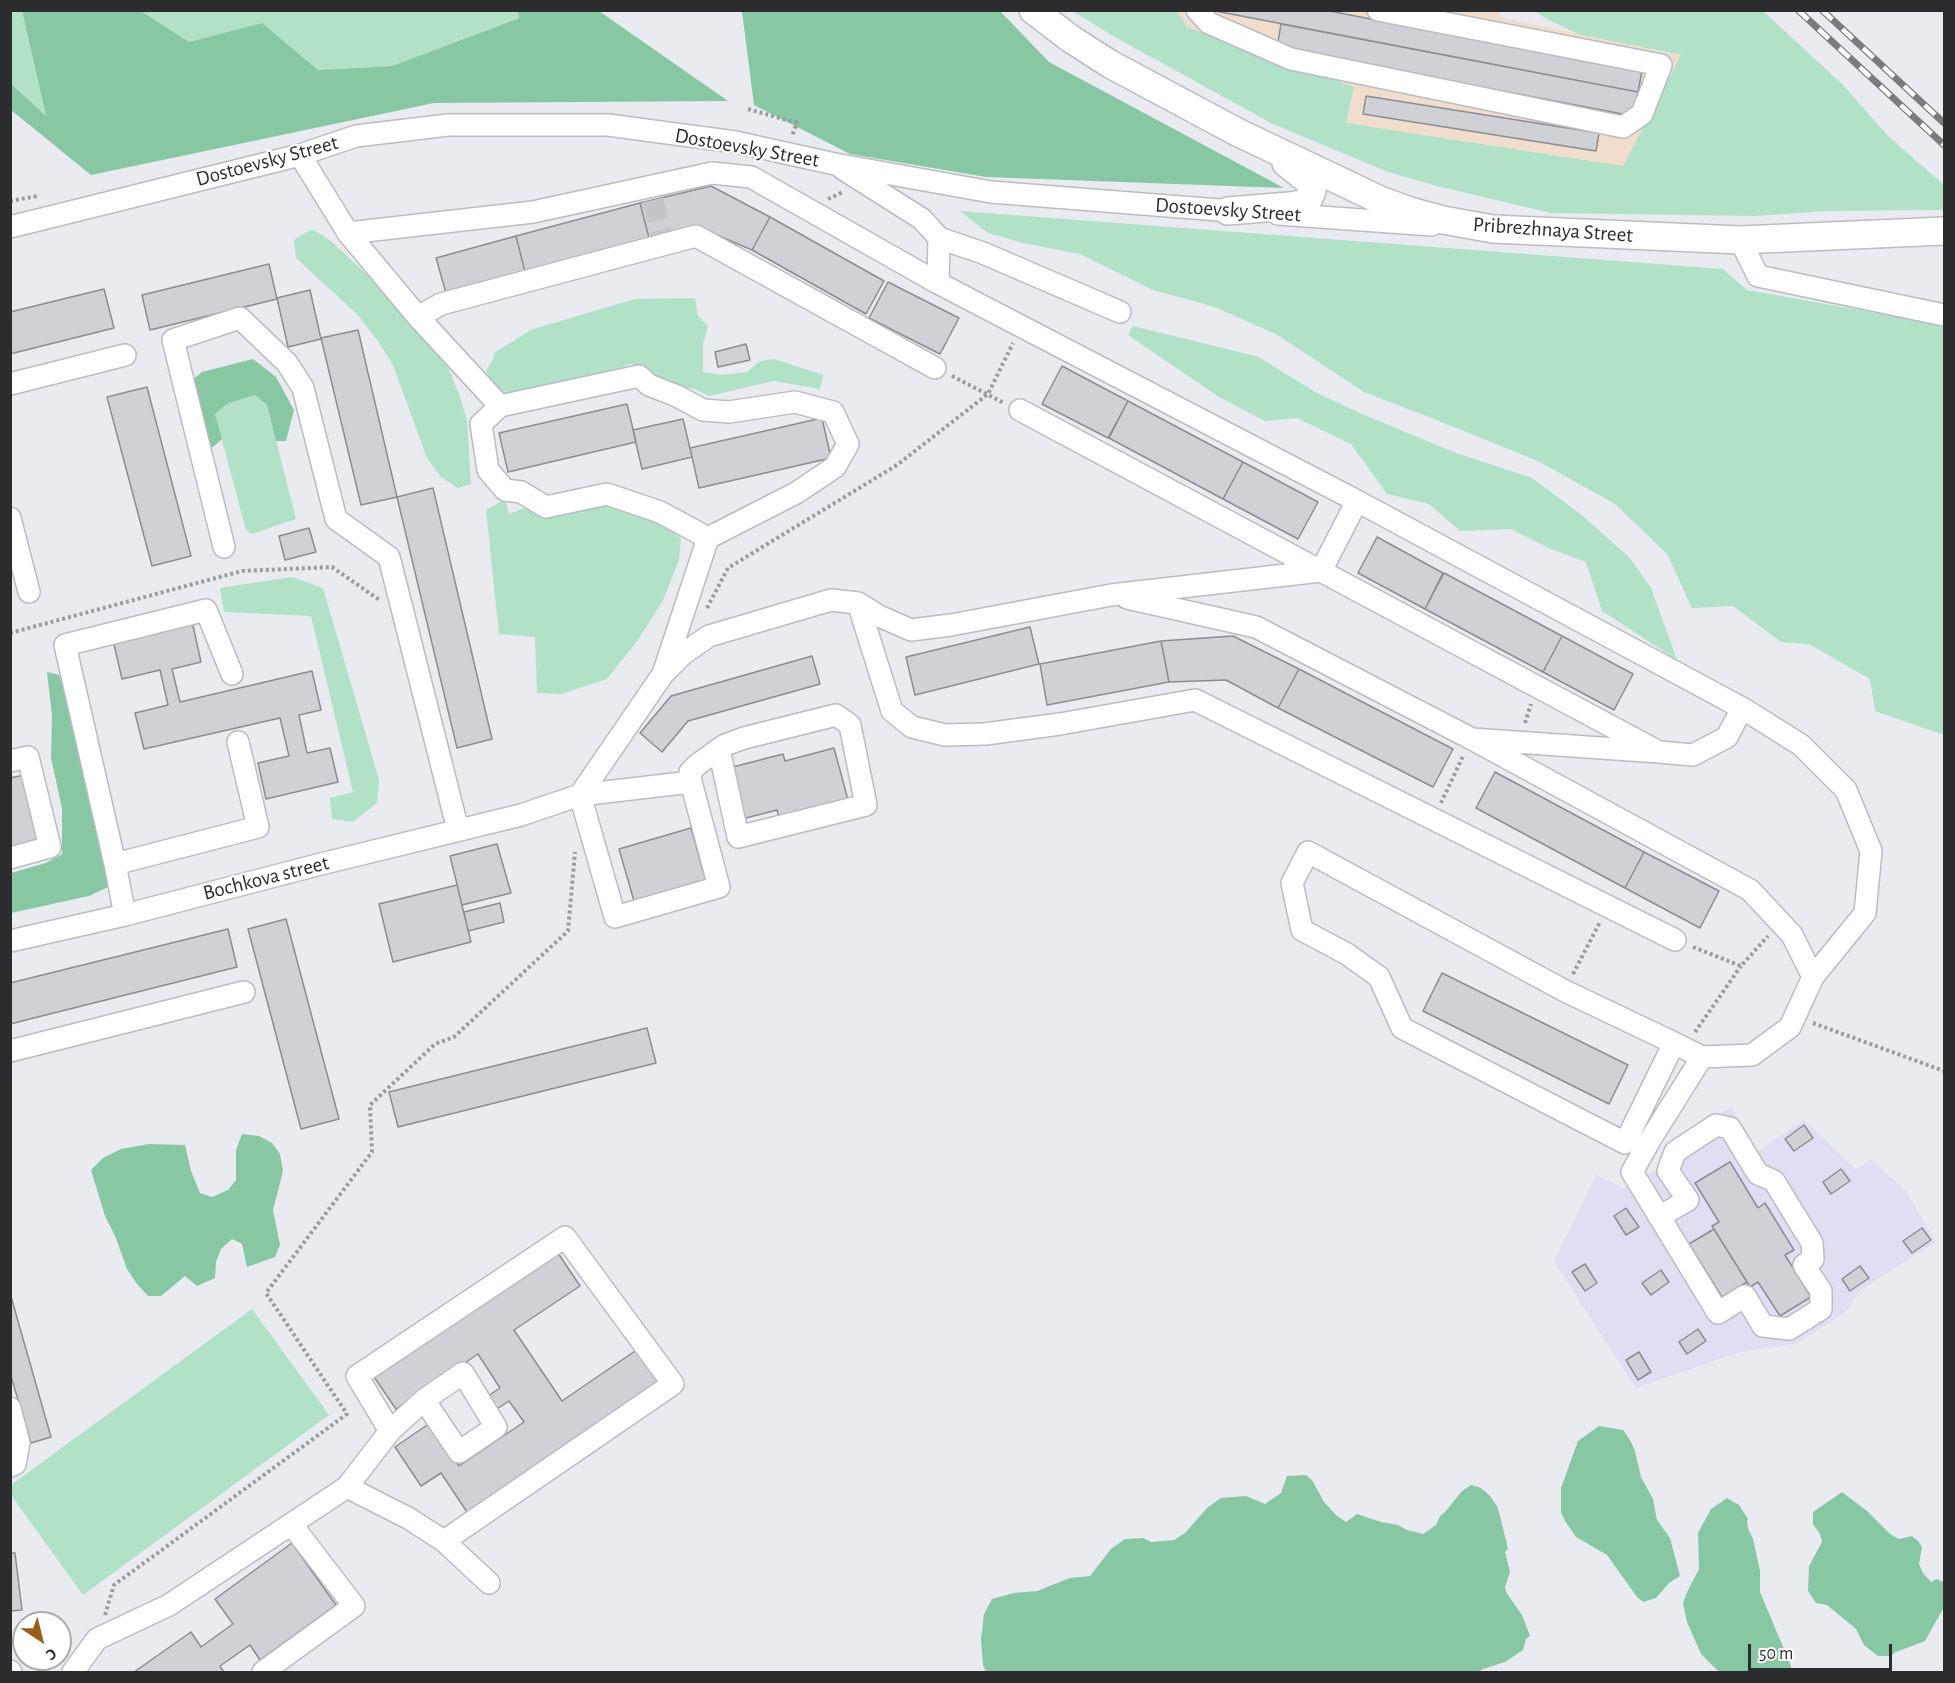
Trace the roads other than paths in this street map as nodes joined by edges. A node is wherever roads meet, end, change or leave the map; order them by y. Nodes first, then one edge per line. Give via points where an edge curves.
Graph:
1 (1033, 10) edge
2 (1197, 10) edge
3 (1378, 10) edge
4 (1237, 132) junction
5 (300, 154) junction
6 (835, 164) junction
7 (1228, 211) junction
8 (10, 227) edge
9 (1493, 229) junction
10 (1944, 231) edge
11 (348, 233) junction
12 (939, 238) junction
13 (1740, 240) junction
14 (938, 283) junction
15 (1120, 312) dead end
16 (1944, 315) edge
17 (418, 317) junction
18 (125, 355) dead end
19 (935, 368) road end
20 (10, 384) edge
21 (500, 406) junction
22 (1020, 410) road end
23 (1357, 501) junction
24 (10, 518) edge
25 (708, 538) junction
26 (224, 547) dead end
27 (1320, 571) junction
28 (29, 592) dead end
29 (1111, 595) junction
30 (858, 603) junction
31 (232, 674) dead end
32 (663, 674) junction
33 (1742, 708) junction
34 (1472, 739) junction
35 (238, 742) dead end
36 (719, 748) junction
37 (1659, 752) junction
38 (10, 761) edge
39 (691, 782) junction
40 (580, 795) junction
41 (458, 830) junction
42 (10, 858) edge
43 (115, 864) junction
44 (125, 915) junction
45 (1675, 940) road end
46 (10, 941) edge
47 (1812, 977) junction
48 (244, 992) dead end
49 (1687, 1049) junction
50 (10, 1051) edge
51 (1659, 1217) junction
52 (424, 1400) dead end
53 (10, 1408) edge
54 (390, 1431) junction
55 (10, 1466) edge
56 (347, 1487) junction
57 (292, 1525) junction
58 (444, 1541) junction
59 (489, 1583) dead end
60 (73, 1672) edge
61 (263, 1672) edge

1 - 4 main road, Pribrezhnaya Street via 1110,64
2 - 3 street via 1209,23 1291,58 1623,127 1642,114 1661,65
4 - 7 main road via 1295,170 1310,182 1312,191 1302,204
4 - 9 main road, Pribrezhnaya Street via 1390,203 1443,220
5 - 6 street, Dostoevsky Street via 356,136 448,125 608,125 735,142
5 - 8 street, Dostoevsky Street
5 - 11 street
6 - 7 street, Dostoevsky Street via 991,192
6 - 12 street via 922,219
7 - 9 street, Dostoevsky Street
9 - 13 main road, Pribrezhnaya Street
10 - 13 main road, Pribrezhnaya Street
11 - 14 street via 533,212 651,193 712,173 751,177
11 - 17 street
12 - 14 street
12 - 15 street
13 - 16 street via 1758,276
14 - 23 street
17 - 19 street via 441,304 663,240 696,236
17 - 21 street
18 - 20 street
21 - 25 street via 481,424 488,470 506,490 521,492 546,507 607,494 660,512
21 - 25 street via 639,376 649,385 703,410 729,412 795,402 833,412 848,444 835,467 796,493
22 - 27 street
23 - 27 street
23 - 33 street
24 - 28 street
25 - 32 street
26 - 41 street via 173,339 240,318 287,363 303,388 336,519 389,557
27 - 29 street
27 - 37 street
29 - 30 street via 911,630
29 - 34 street via 1256,627
30 - 32 street via 831,600 709,636
30 - 45 street via 892,711 912,727 945,735 985,734 1195,699
31 - 43 street via 206,610 65,645
32 - 40 street
33 - 37 street via 1727,737 1719,742 1693,755
33 - 47 street via 1801,745 1846,790 1871,851 1865,913
34 - 37 street
34 - 47 street via 1750,890 1792,935
35 - 43 street via 258,827
36 - 36 street via 836,715 850,725 866,805 738,837
36 - 39 street via 690,772
38 - 42 street via 28,757 50,847
39 - 40 street, Bochkova street
39 - 40 street via 720,887 615,917
40 - 41 street, Bochkova street
41 - 44 street, Bochkova street
43 - 44 street
44 - 46 street, Bochkova street
47 - 49 street via 1790,1027 1752,1055
48 - 50 street
49 - 49 street via 1565,991 1308,852 1292,883 1302,930 1379,977 1402,1028 1625,1143
49 - 51 street via 1650,1140 1632,1172
51 - 51 street via 1718,1313 1744,1296 1763,1326 1789,1329 1821,1309 1821,1291 1803,1265 1813,1259 1812,1244 1774,1181 1758,1174 1730,1128 1716,1125 1675,1152 1668,1171 1688,1200
52 - 54 street
53 - 55 street via 20,1443 15,1464
54 - 56 street
54 - 58 street via 357,1376 565,1237 673,1384
56 - 57 street
56 - 58 street
57 - 60 street via 169,1605 97,1639
57 - 61 street via 354,1606
58 - 59 street

